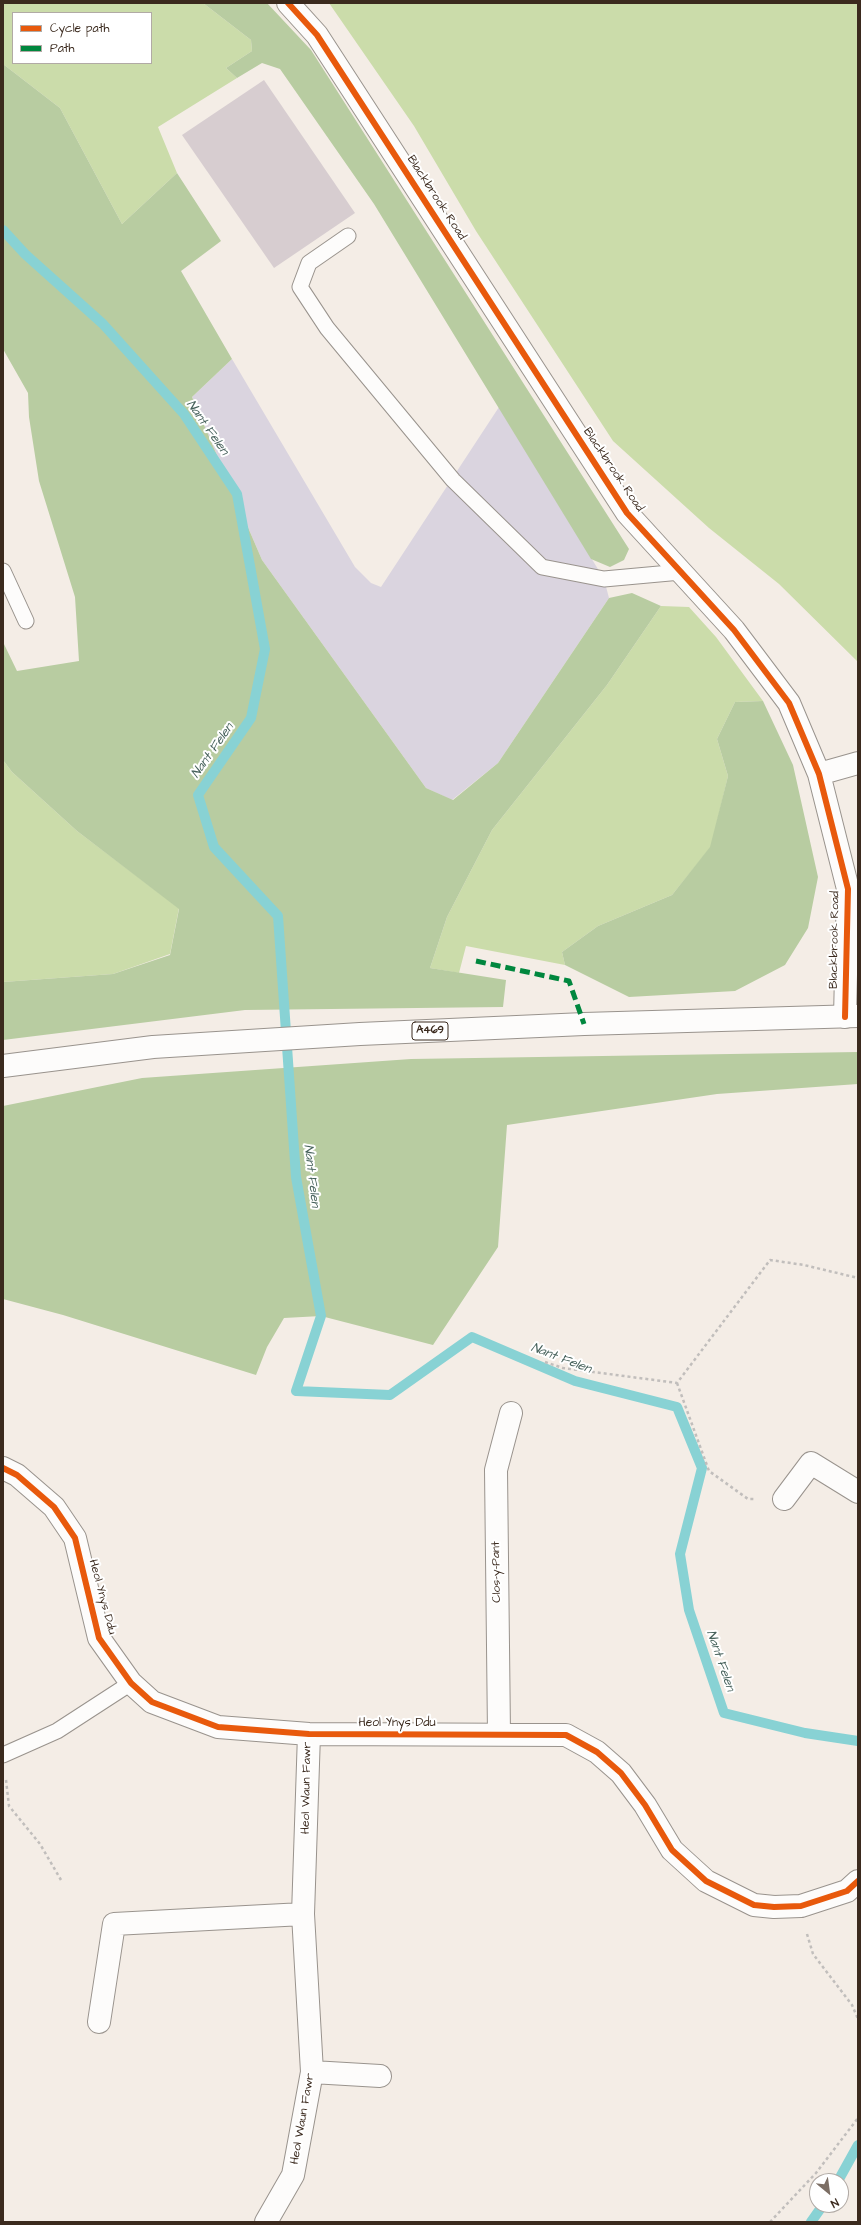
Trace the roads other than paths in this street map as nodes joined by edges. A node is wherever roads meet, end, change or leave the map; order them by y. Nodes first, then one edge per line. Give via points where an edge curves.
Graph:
1 (288, 3) edge
2 (348, 236) dead end
3 (3, 571) edge
4 (681, 572) junction
5 (26, 621) dead end
6 (858, 763) edge
7 (819, 774) junction
8 (851, 1017) edge
9 (3, 1066) edge
10 (510, 1413) dead end
11 (3, 1468) edge
12 (858, 1492) edge
13 (784, 1500) road end
14 (131, 1683) junction
15 (308, 1734) junction
16 (499, 1734) junction
17 (3, 1755) edge
18 (858, 1882) edge
19 (303, 1914) junction
20 (99, 2022) dead end
21 (312, 2072) junction
22 (380, 2076) dead end
23 (266, 2222) edge

1 - 4 street, Blackbrook Road via 317,35 627,513
2 - 4 lane via 309,263 300,287 327,328 453,480 542,567 604,579
3 - 5 lane
4 - 7 street, Blackbrook Road via 734,630 789,703
6 - 7 street
7 - 8 street, Blackbrook Road via 848,890
8 - 9 street, A469 via 584,1024 360,1034 153,1048
10 - 16 street, Clos-y-Pant via 496,1470
11 - 14 street, Heol Ynys Ddu via 17,1475 54,1507 75,1538 99,1638
12 - 13 street via 812,1462
14 - 15 street, Heol Ynys Ddu via 152,1702 218,1727
14 - 17 lane via 57,1731
15 - 16 street, Heol Ynys Ddu
15 - 19 street, Heol Waun Fawr
16 - 18 street, Heol Ynys Ddu via 566,1735 597,1752 621,1773 645,1805 672,1850 706,1881 754,1905 801,1906 846,1891
19 - 20 street via 114,1924
19 - 21 street, Heol Waun Fawr
21 - 22 street
21 - 23 street, Heol Waun Fawr via 293,2175

